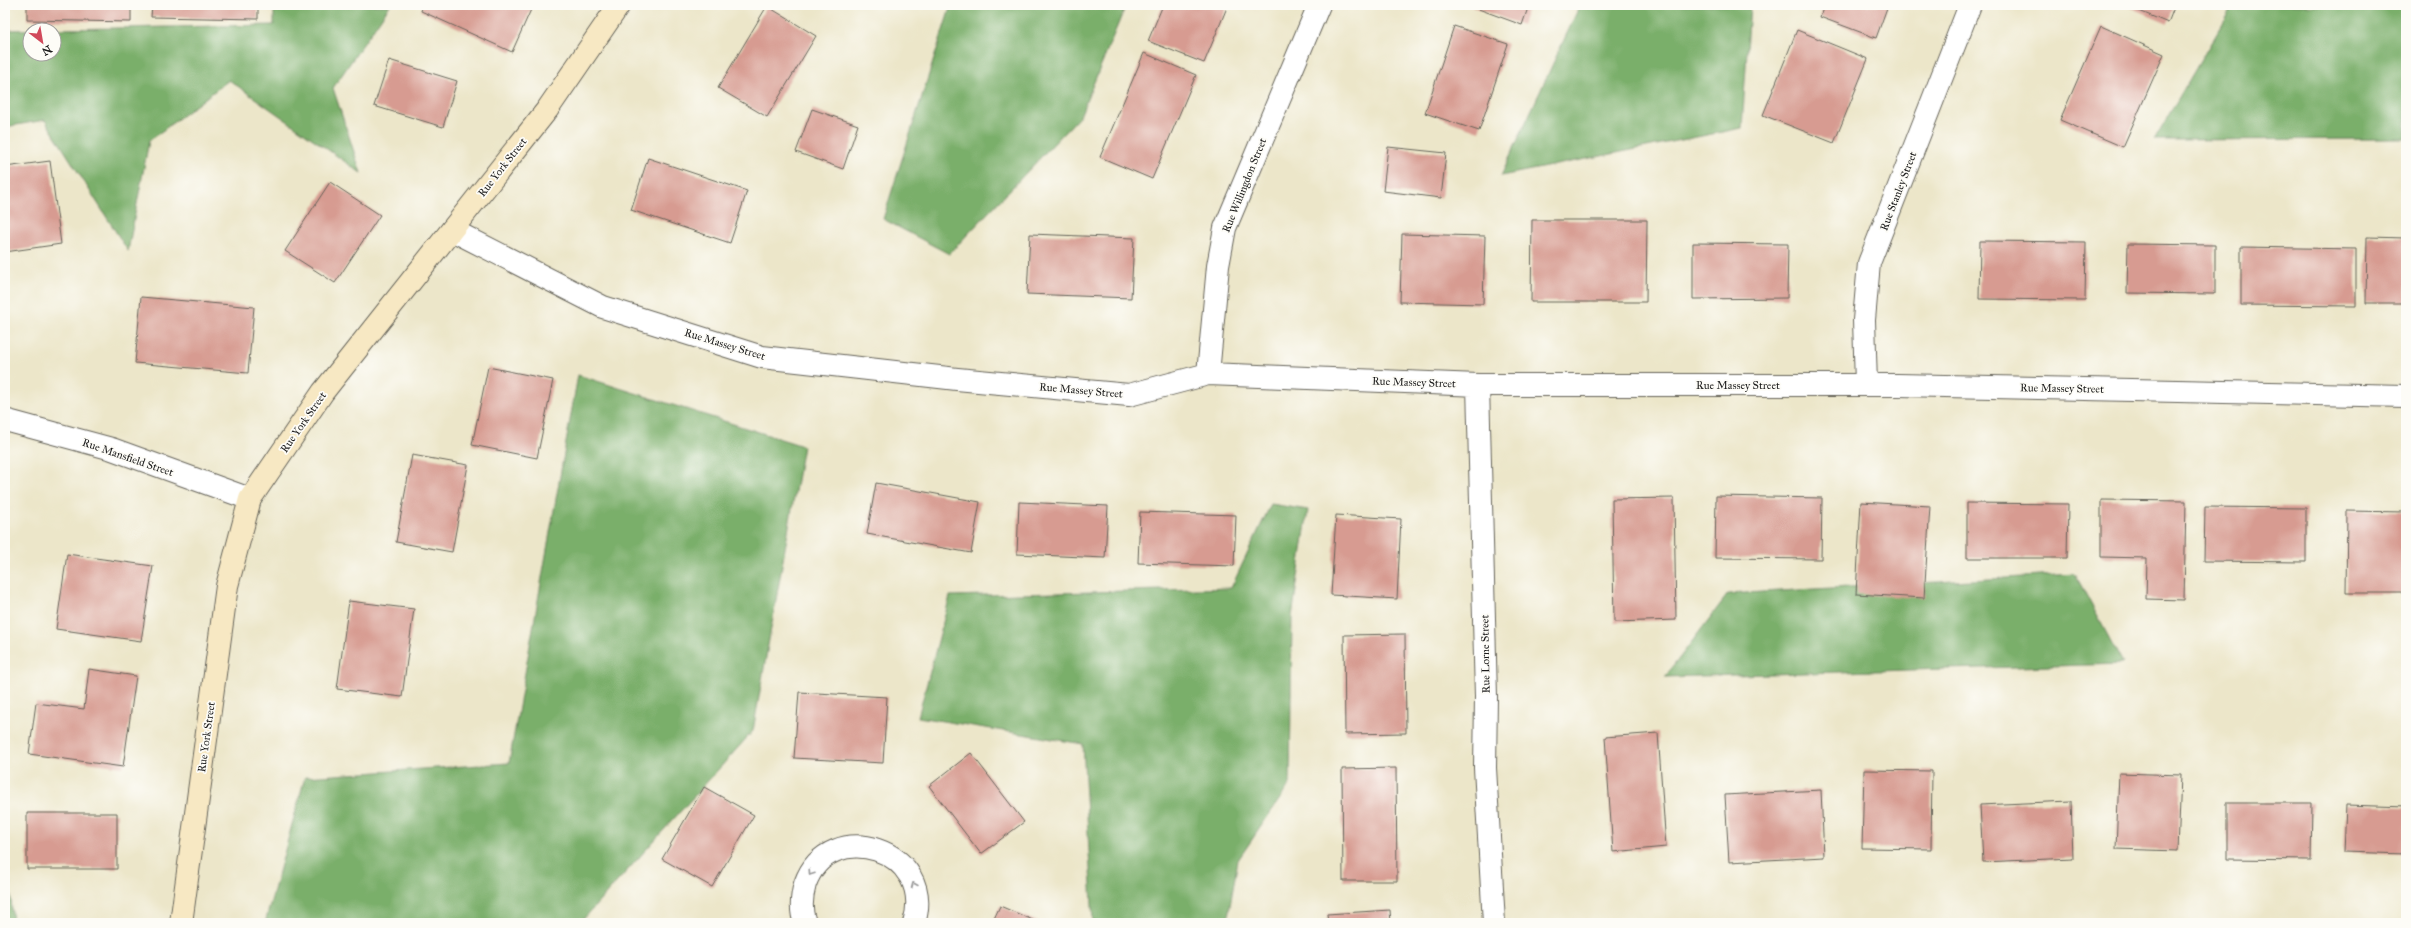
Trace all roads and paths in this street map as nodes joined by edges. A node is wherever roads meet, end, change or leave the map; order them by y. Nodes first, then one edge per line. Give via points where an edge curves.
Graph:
1 (618, 5) edge
2 (1319, 5) edge
3 (1970, 5) edge
4 (452, 230) junction
5 (1208, 374) junction
6 (1866, 384) junction
7 (1478, 385) junction
8 (2406, 396) edge
9 (5, 420) edge
10 (250, 499) junction
11 (181, 923) edge
12 (805, 923) edge
13 (914, 923) edge
14 (1494, 923) edge

1 - 4 street, Rue York Street via 547,110
2 - 5 street, Rue Willingdon Street via 1225,228 1218,266
3 - 6 street, Rue Stanley Street via 1869,263 1864,320
4 - 5 street, Rue Massey Street via 603,307 762,357 1129,395
4 - 10 street, Rue York Street via 323,392
5 - 7 street, Rue Massey Street
6 - 7 street, Rue Massey Street
6 - 8 street, Rue Massey Street
7 - 14 street, Rue Lorne Street via 1486,697 1485,768
9 - 10 street, Rue Mansfield Street via 112,449
10 - 11 street, Rue York Street via 227,586
13 -> 12 street via 918,912 917,893 908,872 899,861 886,852 857,846 831,854 820,861 808,875 801,896

